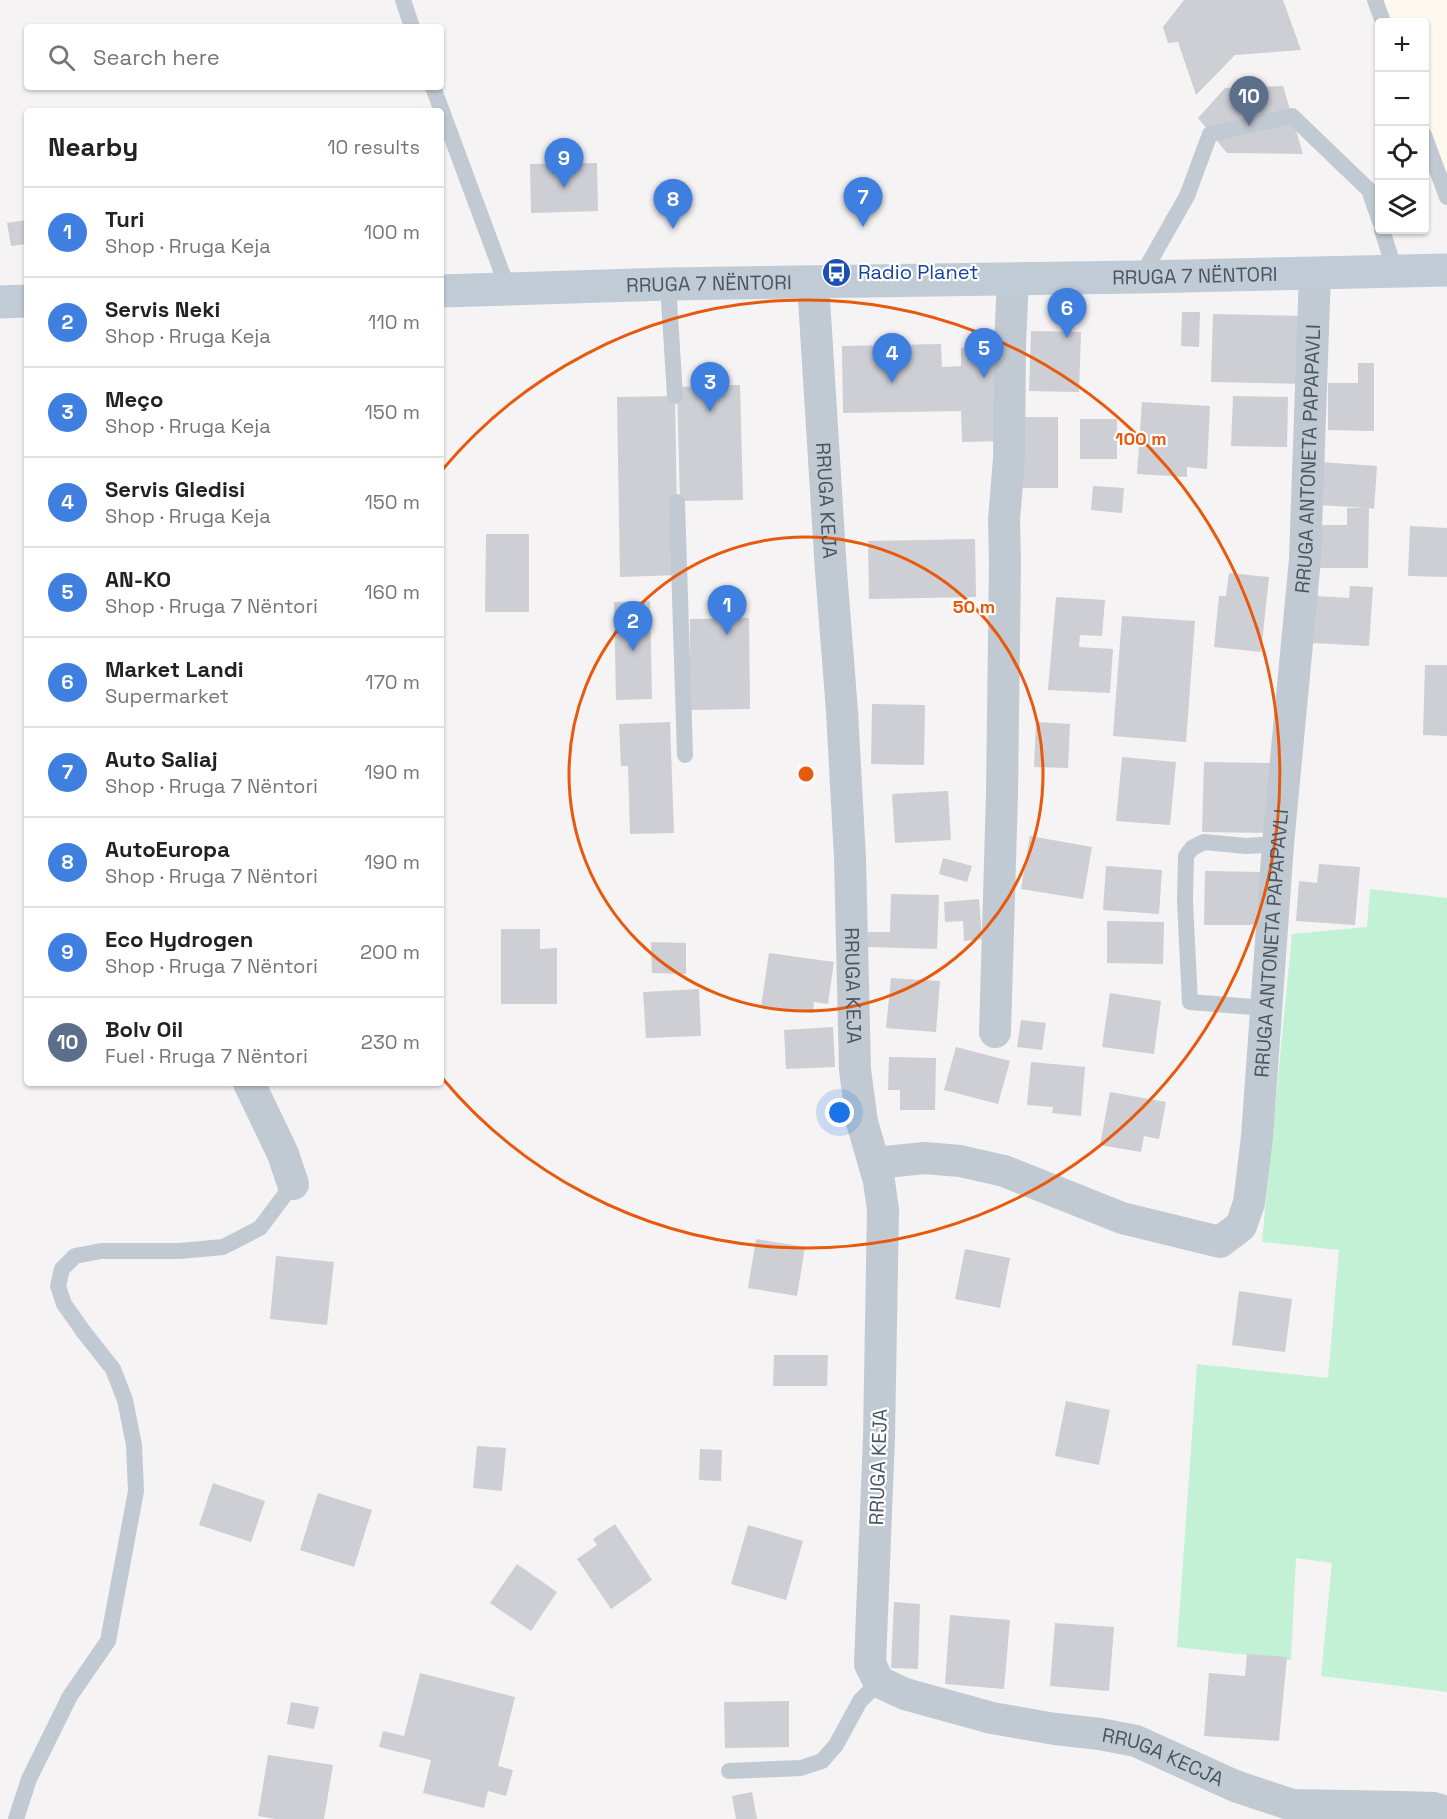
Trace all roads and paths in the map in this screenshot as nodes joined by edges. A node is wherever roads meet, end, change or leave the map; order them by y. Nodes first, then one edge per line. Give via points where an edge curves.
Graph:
1 (403, 0) edge
2 (1375, 0) edge
3 (1382, 18) edge
4 (411, 24) edge
5 (434, 90) edge
6 (441, 108) edge
7 (444, 117) edge
8 (1429, 146) edge
9 (1447, 197) edge
10 (1375, 207) edge
11 (1383, 234) edge
12 (1447, 270) edge
13 (1395, 271) junction
14 (1315, 273) junction
15 (1141, 277) junction
16 (1013, 279) junction
17 (813, 283) junction
18 (668, 284) junction
19 (508, 289) junction
20 (444, 291) edge
21 (24, 301) edge
22 (0, 302) edge
23 (675, 396) dead end
24 (677, 502) dead end
25 (685, 755) dead end
26 (1278, 844) junction
27 (1266, 1008) junction
28 (995, 1032) dead end
29 (250, 1086) edge
30 (875, 1163) junction
31 (292, 1184) joint
32 (879, 1682) junction
33 (729, 1771) dead end
34 (1447, 1812) edge
35 (16, 1819) edge

1 - 4 lane
2 - 3 lane
5 - 6 lane
7 - 19 lane
8 - 9 lane
10 - 15 lane via 1369,190 1292,116 1210,134 1188,196
11 - 13 lane
12 - 13 main road, RRUGA 7 NËNTORI
13 - 14 main road, RRUGA 7 NËNTORI
14 - 15 main road, RRUGA 7 NËNTORI
14 - 26 street, RRUGA ANTONETA PAPAPAVLI via 1305,560
15 - 16 main road, RRUGA 7 NËNTORI
16 - 17 main road, RRUGA 7 NËNTORI
16 - 28 street via 1004,520
17 - 18 main road, RRUGA 7 NËNTORI
17 - 30 street, RRUGA KEJA via 850,858 855,1070 862,1122
18 - 19 main road, RRUGA 7 NËNTORI
18 - 23 lane
19 - 20 main road, RRUGA 7 NËNTORI
21 - 22 main road
24 - 25 lane
26 - 27 street, RRUGA ANTONETA PAPAPAVLI
26 - 27 lane via 1204,842 1186,856 1190,1002
27 - 30 street, RRUGA ANTONETA PAPAPAVLI via 1249,1203 1241,1226 1220,1242 1122,1218 993,1168 925,1158
29 - 31 street via 283,1154
30 - 32 street, RRUGA KEJA via 883,1210 870,1664
31 - 35 lane via 260,1228 223,1247 101,1251 75,1256 62,1269 58,1286 64,1304 113,1369 125,1400 134,1445 136,1491 108,1641 70,1696 29,1779
32 - 33 lane via 860,1701 836,1745 822,1761 801,1768
32 - 34 street, RRUGA KECJA via 905,1694 992,1718 1136,1742 1235,1786 1292,1805 1434,1808

